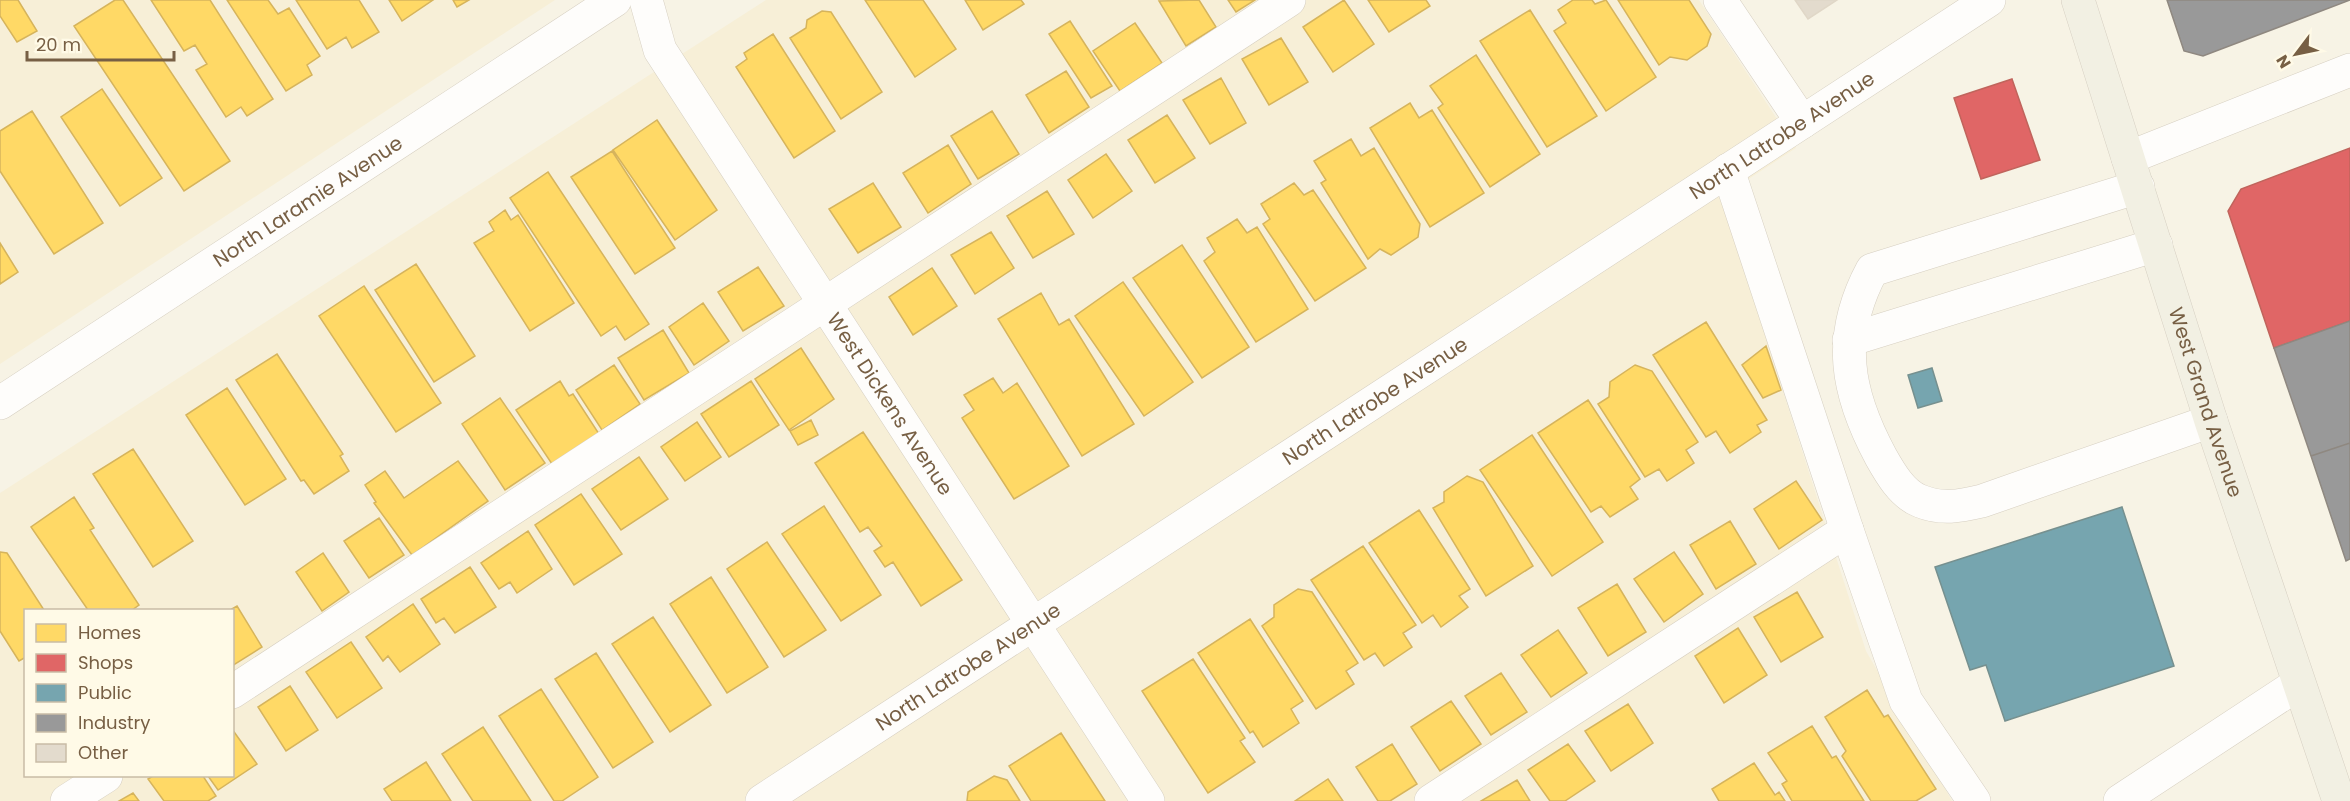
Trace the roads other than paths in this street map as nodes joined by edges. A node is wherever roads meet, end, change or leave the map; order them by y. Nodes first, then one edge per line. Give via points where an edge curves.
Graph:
1 (615, 0) edge
2 (646, 0) edge
3 (1289, 0) edge
4 (1720, 0) edge
5 (1989, 0) edge
6 (2078, 0) edge
7 (2350, 70) edge
8 (1802, 122) junction
9 (1728, 170) junction
10 (2133, 173) junction
11 (2156, 245) junction
12 (824, 303) junction
13 (1849, 340) junction
14 (0, 404) edge
15 (2211, 421) junction
16 (1847, 530) junction
17 (1033, 624) junction
18 (2298, 684) junction
19 (234, 691) edge
20 (104, 777) edge
21 (67, 801) edge
22 (762, 801) edge
23 (1148, 801) edge
24 (1431, 801) edge
25 (1974, 801) edge
26 (2120, 801) edge
27 (2339, 801) edge

1 - 14 street, North Laramie Avenue
2 - 12 street, West Dickens Avenue via 660,50
3 - 12 street
4 - 8 street
5 - 8 street, North Latrobe Avenue
6 - 10 main road, West Grand Avenue
7 - 10 street
8 - 9 street, North Latrobe Avenue
9 - 16 street
9 - 17 street, North Latrobe Avenue
10 - 11 main road, West Grand Avenue
10 - 13 street via 1872,270 1861,290
11 - 13 street
11 - 15 main road, West Grand Avenue
12 - 17 street, West Dickens Avenue
12 - 19 street
13 - 15 street via 1851,387 1869,433 1894,479 1918,501 1949,508 1982,501
15 - 18 main road, West Grand Avenue
16 - 24 street
16 - 25 street via 1906,701
17 - 22 street, North Latrobe Avenue
17 - 23 street, West Dickens Avenue
18 - 26 street
18 - 27 main road, West Grand Avenue
20 - 21 street

